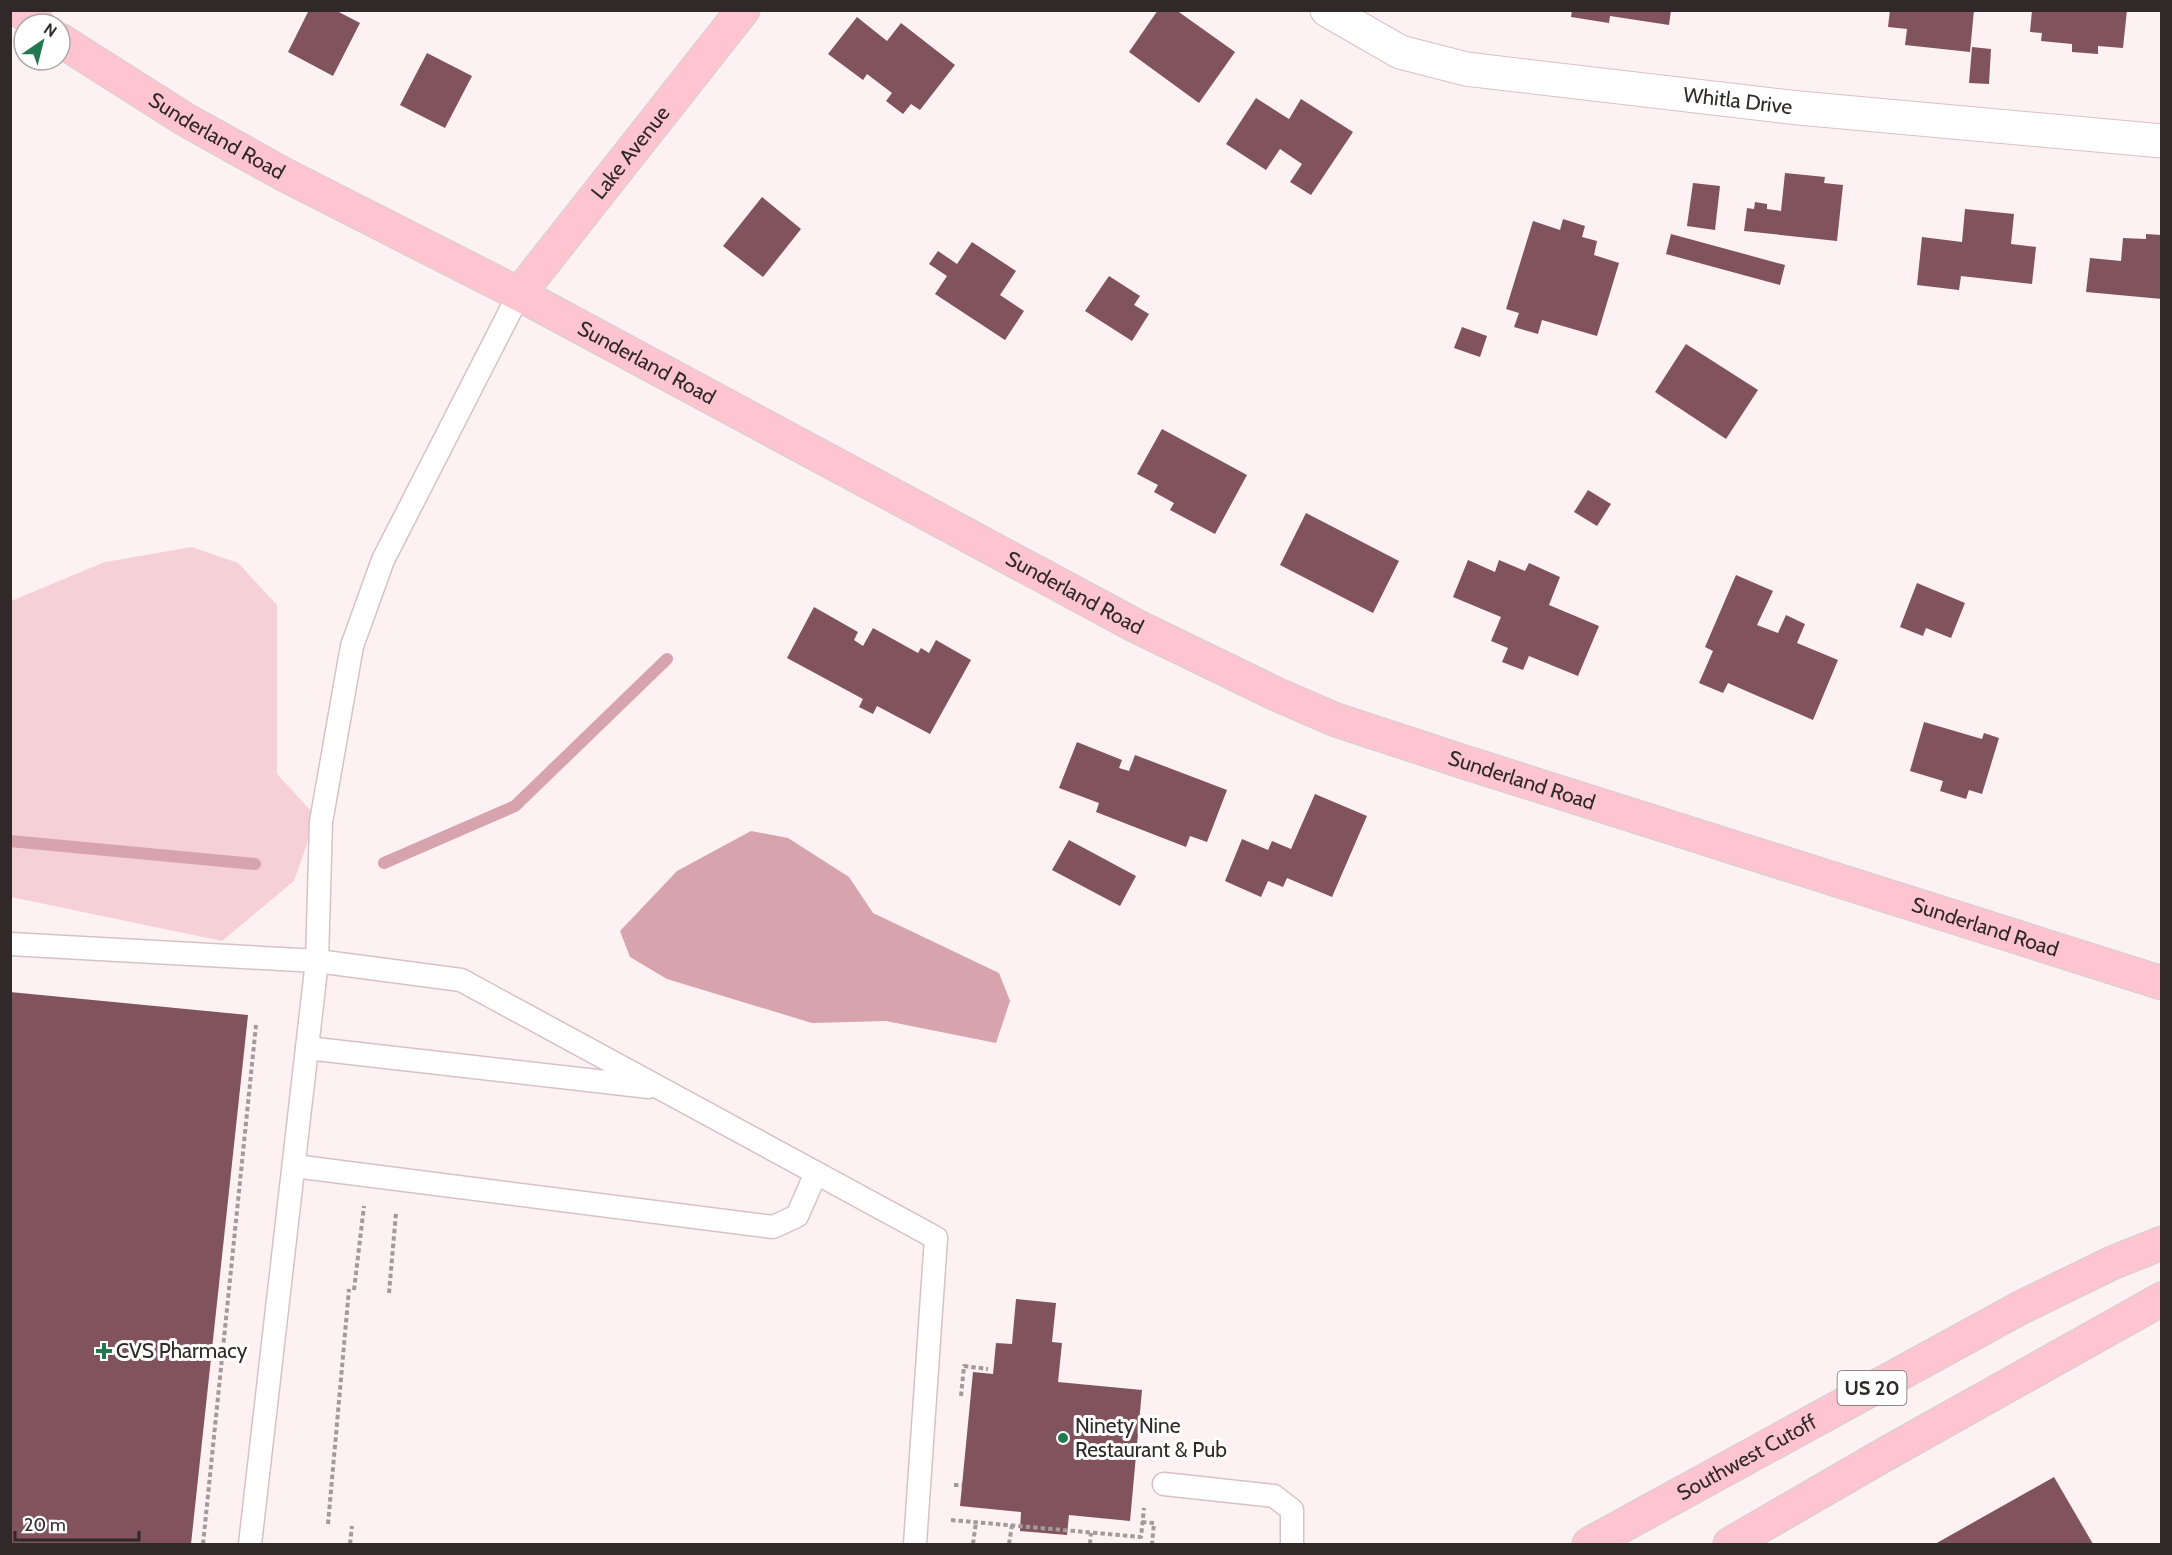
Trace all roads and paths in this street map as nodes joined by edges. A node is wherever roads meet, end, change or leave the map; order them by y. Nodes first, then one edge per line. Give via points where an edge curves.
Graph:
1 (743, 10) edge
2 (1327, 10) edge
3 (72, 47) edge
4 (2162, 141) edge
5 (519, 294) junction
6 (10, 944) edge
7 (317, 961) junction
8 (2162, 983) edge
9 (256, 1025) dead end
10 (308, 1048) junction
11 (661, 1089) junction
12 (294, 1166) junction
13 (816, 1173) junction
14 (368, 1176) junction
15 (399, 1179) junction
16 (2162, 1243) edge
17 (389, 1293) dead end
18 (2162, 1299) edge
19 (988, 1369) dead end
20 (961, 1402) dead end
21 (955, 1473) dead end
22 (1164, 1484) dead end
23 (954, 1485) junction
24 (962, 1485) dead end
25 (953, 1496) dead end
26 (1144, 1502) dead end
27 (952, 1508) dead end
28 (976, 1522) junction
29 (1142, 1522) junction
30 (327, 1524) dead end
31 (1012, 1525) junction
32 (352, 1526) dead end
33 (1091, 1533) junction
34 (202, 1545) edge
35 (250, 1545) edge
36 (350, 1545) edge
37 (915, 1545) edge
38 (974, 1545) edge
39 (1009, 1545) edge
40 (1090, 1545) edge
41 (1152, 1545) edge
42 (1292, 1545) edge
43 (1589, 1545) edge
44 (1730, 1545) edge

1 - 5 main road, Lake Avenue
2 - 4 street, Whitla Drive via 1400,52 1466,69 1799,108
3 - 5 main road, Sunderland Road via 186,120 275,170
5 - 7 lane via 383,560 352,646 321,822
5 - 8 main road, Sunderland Road via 1136,626 1335,720
6 - 7 lane
7 - 10 lane
7 - 11 lane via 461,980
9 - 34 path
10 - 11 lane
10 - 12 lane
11 - 13 lane
12 - 14 lane
12 - 35 lane
13 - 15 lane via 797,1216 773,1227
13 - 37 lane via 936,1238
14 - 15 lane
14 - 30 path
15 - 17 path
16 - 43 main road, Southwest Cutoff / US 20 via 2020,1308
18 - 44 main road
19 - 20 path via 964,1366
21 - 23 path
22 - 42 lane via 1274,1496 1292,1510
23 - 24 path
23 - 25 path
26 - 29 path
27 - 28 path via 951,1520
28 - 31 path
28 - 38 path
29 - 33 path via 1141,1537
29 - 41 path via 1154,1523
31 - 33 path
31 - 39 path
32 - 36 path
33 - 40 path

